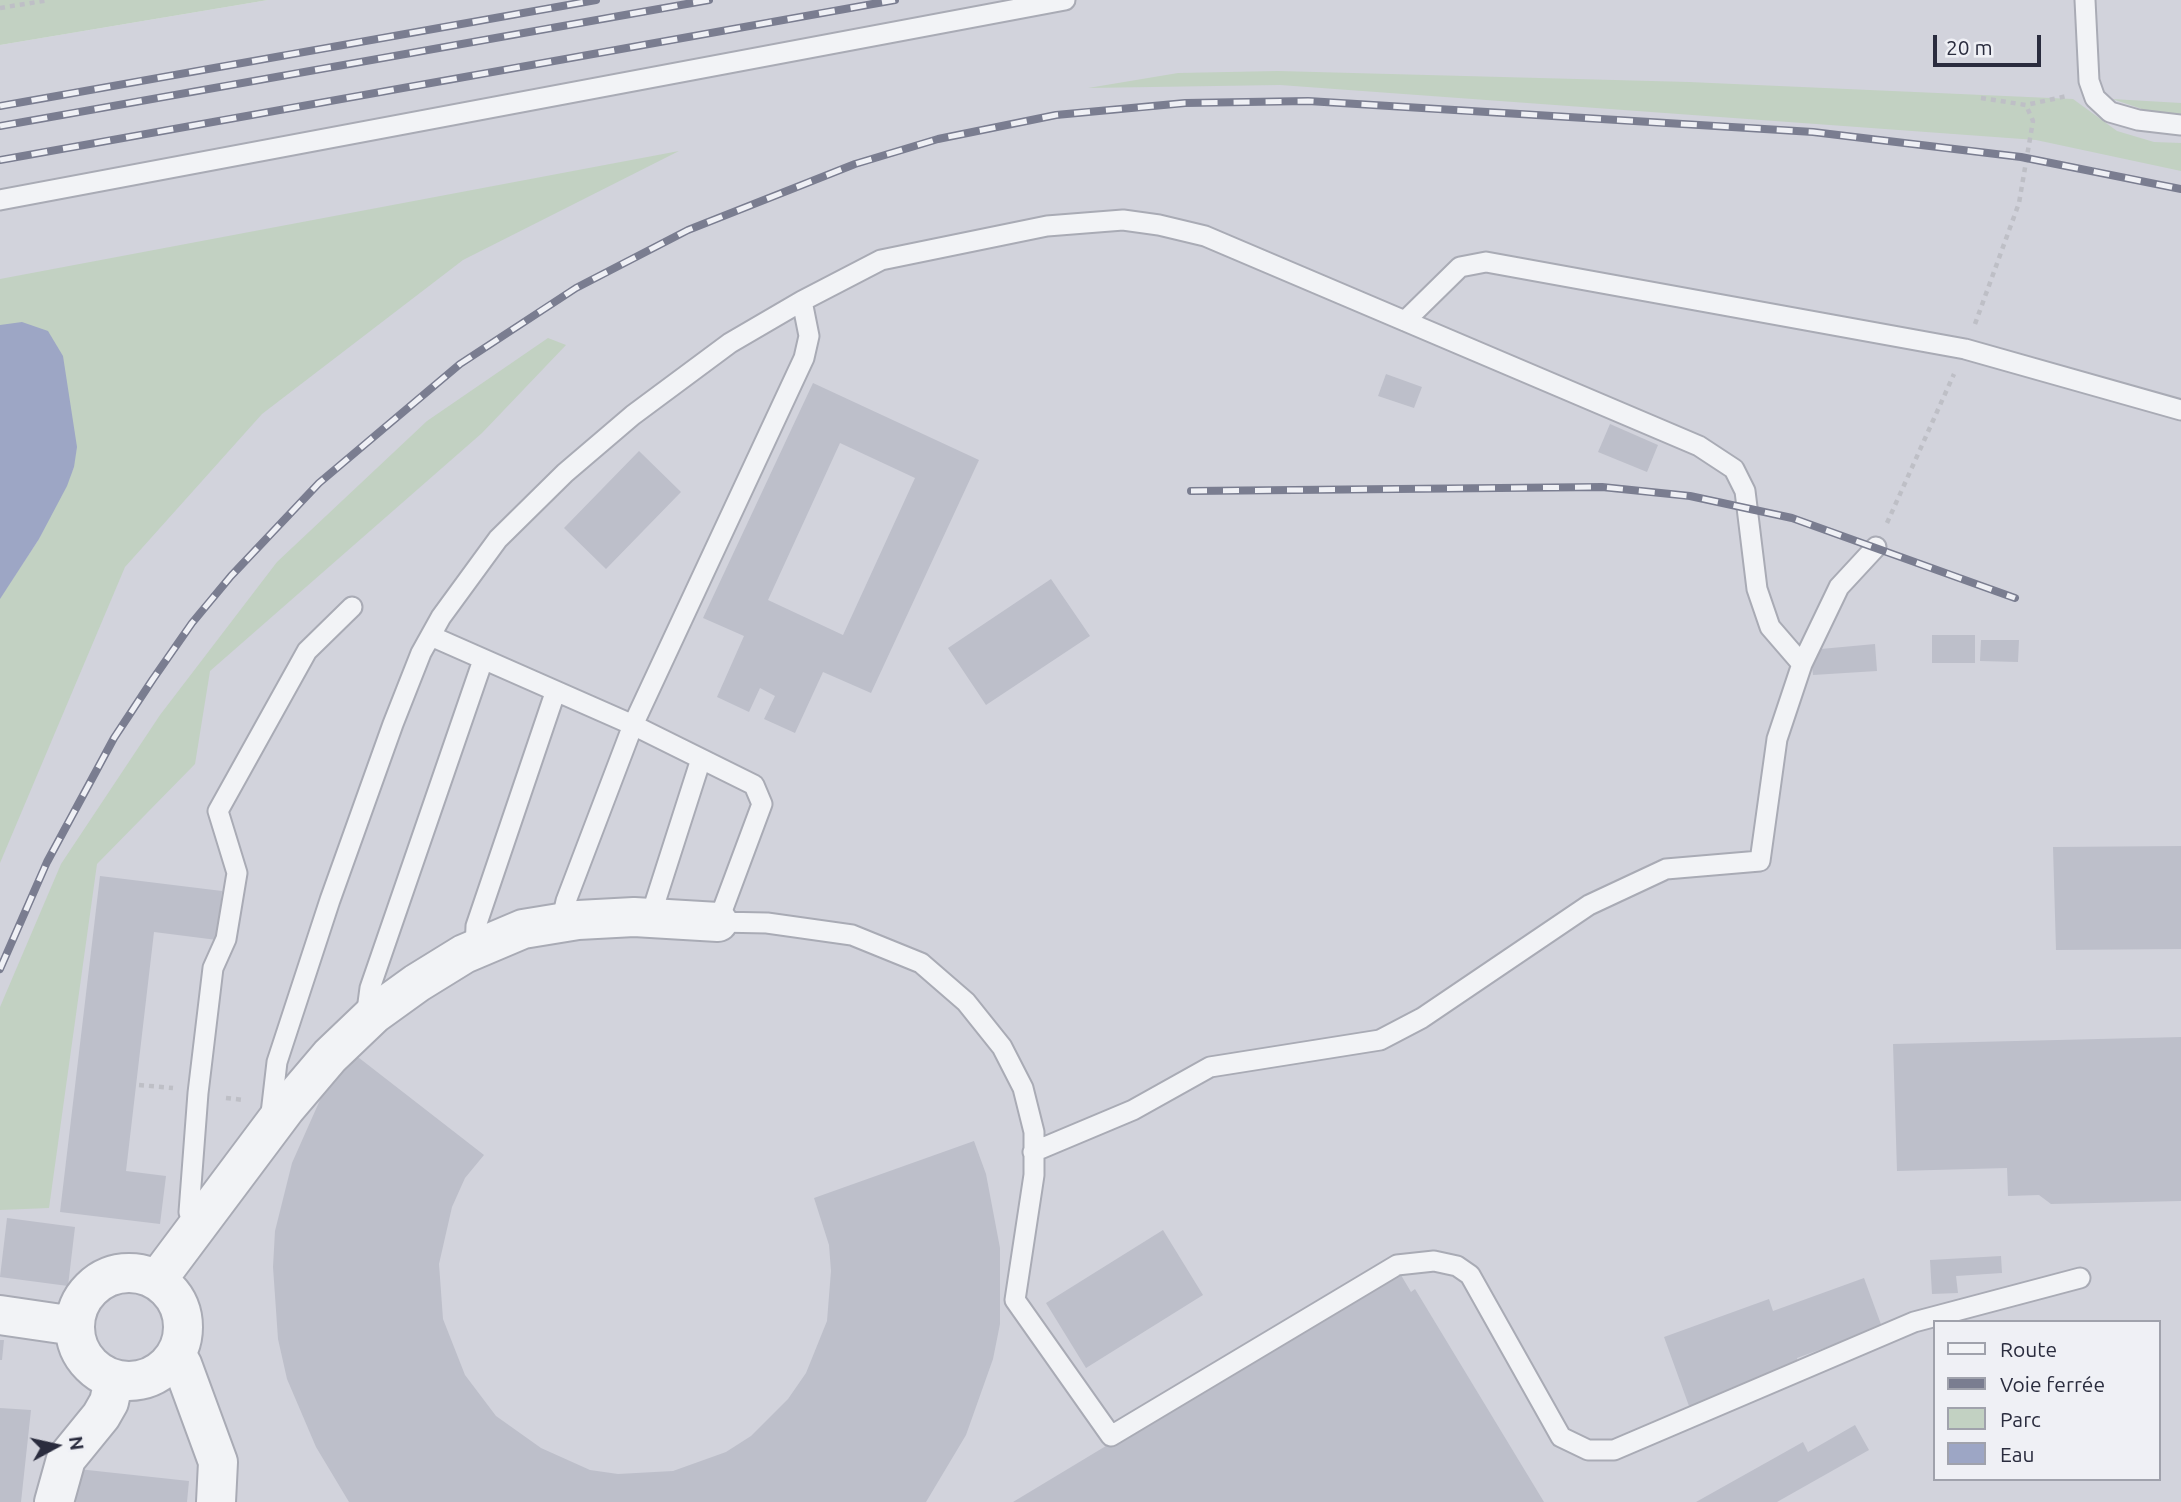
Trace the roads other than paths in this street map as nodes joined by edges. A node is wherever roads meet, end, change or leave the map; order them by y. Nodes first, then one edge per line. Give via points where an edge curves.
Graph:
1 (1065, 0) edge
2 (2085, 0) edge
3 (2181, 125) edge
4 (0, 200) edge
5 (802, 300) junction
6 (1405, 321) junction
7 (2181, 410) edge
8 (1876, 547) dead end
9 (352, 607) dead end
10 (430, 636) junction
11 (483, 660) junction
12 (1802, 664) junction
13 (555, 693) junction
14 (633, 725) junction
15 (701, 759) junction
16 (650, 918) junction
17 (718, 922) junction
18 (561, 923) junction
19 (475, 950) junction
20 (366, 1022) junction
21 (257, 1120) junction
22 (1034, 1152) junction
23 (201, 1222) junction
24 (167, 1268) junction
25 (2080, 1278) dead end
26 (0, 1315) edge
27 (75, 1326) junction
28 (184, 1345) junction
29 (114, 1379) junction
30 (54, 1502) edge
31 (216, 1502) edge

1 - 4 lane
2 - 3 lane via 2091,91 2110,112
5 - 6 lane via 881,261 1047,226 1124,220 1205,236
5 - 10 lane via 719,351 565,472 498,539
5 - 14 lane via 809,336 804,358
6 - 7 lane via 1460,267 1486,262 1965,349
6 - 12 lane via 1699,446 1734,469 1745,491 1757,589 1770,628
8 - 12 lane via 1839,586
9 - 23 lane via 307,651 218,811 237,873 226,939 213,968 198,1093 189,1212
10 - 11 lane
10 - 21 lane via 384,749 277,1062 271,1094
11 - 13 lane
11 - 20 lane via 370,988
12 - 22 lane via 1777,739 1760,861 1665,869 1589,905 1422,1018 1380,1040 1210,1067 1133,1110
13 - 14 lane
13 - 19 lane via 476,926
14 - 15 lane
14 - 18 lane
15 - 16 lane
15 - 17 lane via 754,785 762,804
16 - 17 street
16 - 18 street
17 - 22 lane via 767,923 852,935 937,974 1002,1047 1023,1088
18 - 19 street via 523,929
19 - 20 street via 417,983
20 - 21 street
21 - 23 street
22 - 25 lane via 1015,1300 1111,1436 1396,1265 1434,1261 1457,1266 1470,1275 1561,1437 1588,1450 1614,1450 1914,1322
23 - 24 street
24 - 27 street via 115,1274 99,1281 86,1293
24 - 28 street via 183,1316
26 - 27 street
27 - 29 street via 85,1359
28 - 29 street via 150,1377
28 - 31 street via 182,1364 218,1462
29 - 30 street via 101,1416 65,1459

